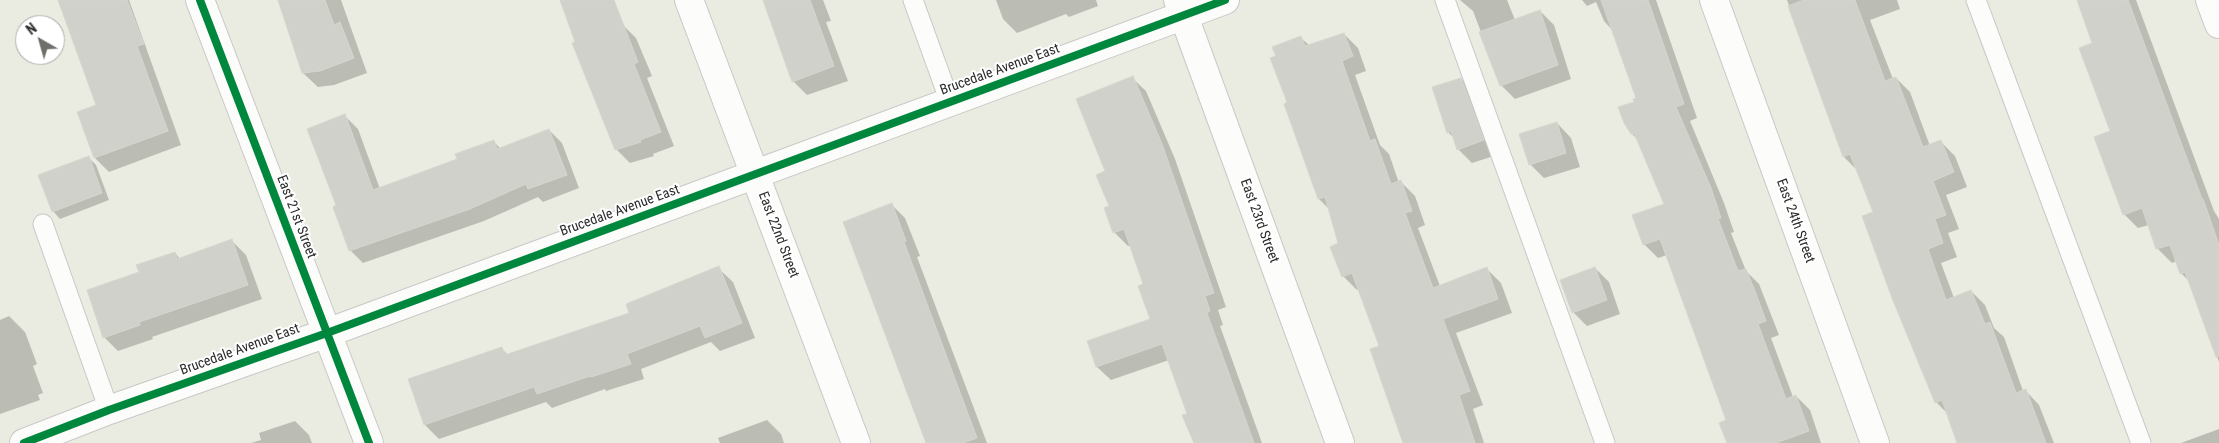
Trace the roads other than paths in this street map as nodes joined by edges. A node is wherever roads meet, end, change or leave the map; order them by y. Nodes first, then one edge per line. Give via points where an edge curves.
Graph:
1 (200, 0) edge
2 (689, 0) edge
3 (913, 0) edge
4 (1225, 0) edge
5 (1445, 0) edge
6 (1714, 0) edge
7 (1976, 0) edge
8 (2210, 0) edge
9 (1181, 7) edge
10 (2219, 24) edge
11 (950, 102) junction
12 (754, 174) junction
13 (44, 224) dead end
14 (327, 333) junction
15 (109, 410) junction
16 (24, 443) edge
17 (368, 443) edge
18 (856, 443) edge
19 (1340, 443) edge
20 (1605, 443) edge
21 (1875, 443) edge
22 (2140, 443) edge

1 - 14 street, East 21st Street
2 - 12 street, East 22nd Street
3 - 11 lane
4 - 9 street, Brucedale Avenue East
5 - 20 lane
6 - 21 street, East 24th Street
7 - 22 lane
8 - 10 street
9 - 11 street, Brucedale Avenue East
9 - 19 street, East 23rd Street
11 - 12 street, Brucedale Avenue East
12 - 14 street, Brucedale Avenue East
12 - 18 street, East 22nd Street
13 - 15 lane
14 - 15 street, Brucedale Avenue East
14 - 17 street, East 21st Street
15 - 16 street, Brucedale Avenue East

